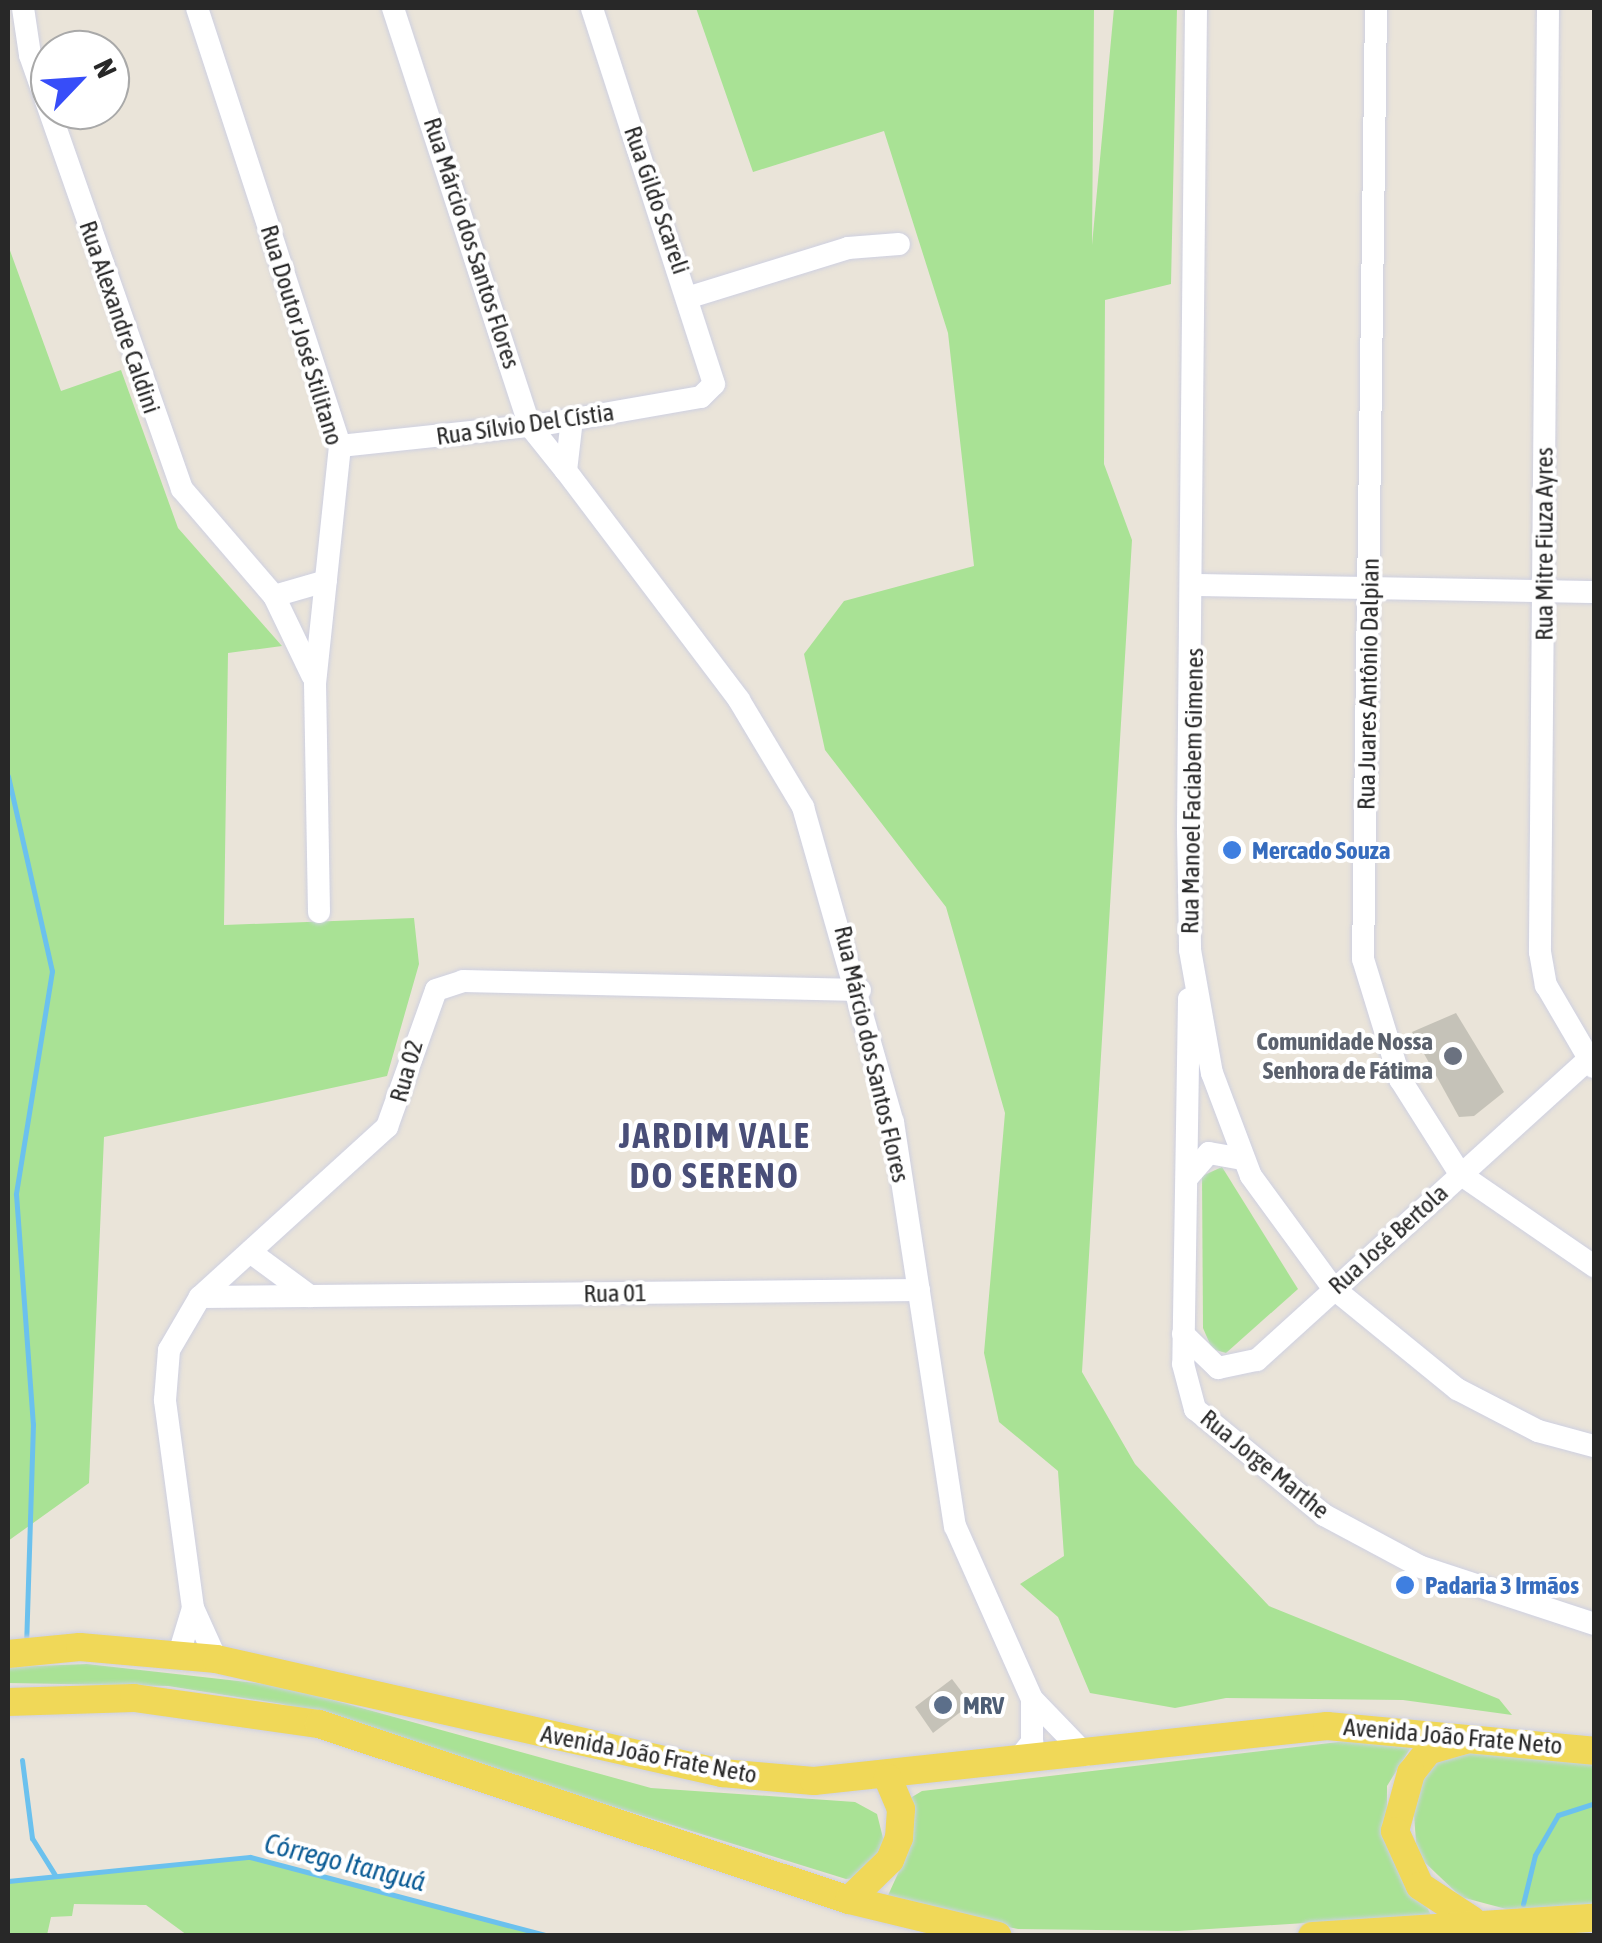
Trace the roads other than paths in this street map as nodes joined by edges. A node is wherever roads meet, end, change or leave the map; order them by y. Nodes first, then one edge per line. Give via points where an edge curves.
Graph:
1 (23, 8) edge
2 (197, 8) edge
3 (393, 8) edge
4 (592, 8) edge
5 (1196, 8) edge
6 (1376, 8) edge
7 (1548, 8) edge
8 (899, 244) dead end
9 (690, 298) junction
10 (708, 392) joint
11 (572, 419) junction
12 (530, 426) junction
13 (340, 446) junction
14 (566, 470) junction
15 (326, 581) junction
16 (1195, 585) junction
17 (1544, 591) junction
18 (1370, 592) junction
19 (1594, 592) edge
20 (274, 596) junction
21 (314, 683) junction
22 (319, 912) dead end
23 (1190, 950) junction
24 (860, 990) junction
25 (1591, 1064) edge
26 (1244, 1159) junction
27 (1460, 1174) junction
28 (1186, 1182) junction
29 (250, 1252) junction
30 (1594, 1266) edge
31 (1333, 1288) junction
32 (919, 1290) junction
33 (310, 1296) junction
34 (200, 1297) junction
35 (1183, 1334) junction
36 (1594, 1446) edge
37 (193, 1608) junction
38 (1594, 1624) edge
39 (8, 1654) edge
40 (179, 1654) junction
41 (216, 1659) junction
42 (1032, 1699) junction
43 (8, 1702) edge
44 (1486, 1734) junction
45 (1594, 1751) edge
46 (1086, 1754) junction
47 (1016, 1762) junction
48 (888, 1778) junction
49 (848, 1900) junction
50 (1594, 1918) edge
51 (1472, 1920) junction
52 (998, 1936) edge
53 (1312, 1936) edge

1 - 20 street, Rua Alexandre Caldini via 30,56 182,489
2 - 13 street, Rua Doutor José Stilitano
3 - 12 street, Rua Márcio dos Santos Flores
4 - 9 street, Rua Gildo Scareli
5 - 16 street, Rua Manoel Faciabem Gimenes
6 - 18 street, Rua Juares Antônio Dalpian
7 - 17 street, Rua Mitre Fiuza Ayres
8 - 9 street via 848,248
9 - 10 street, Rua Gildo Scareli via 713,373
10 - 11 street, Rua Sílvio Del Cístia
11 - 12 street, Rua Sílvio Del Cístia
11 - 14 street
12 - 13 street, Rua Sílvio Del Cístia
12 - 14 street, Rua Márcio dos Santos Flores
13 - 15 street, Rua Doutor José Stilitano
14 - 24 street, Rua Márcio dos Santos Flores via 785,768
15 - 20 street
15 - 21 street, Rua Doutor José Stilitano
16 - 18 street
16 - 23 street, Rua Manoel Faciabem Gimenes
17 - 18 street
17 - 19 street
17 - 25 street, Rua Mitre Fiuza Ayres via 1540,952 1546,986
18 - 27 street, Rua Juares Antônio Dalpian via 1363,958 1400,1079
20 - 21 street, Rua Alexandre Caldini
21 - 22 street, Rua Doutor José Stilitano
23 - 26 street, Rua Manoel Faciabem Gimenes via 1212,1073
23 - 28 street, Rua Jorge Marthe
24 - 29 street, Rua 02 via 448,984 427,1002 387,1127
24 - 32 street, Rua Márcio dos Santos Flores
25 - 27 street, Rua José Bertola
26 - 28 street via 1208,1153
26 - 31 street, Rua Manoel Faciabem Gimenes via 1281,1228
27 - 30 street, Rua Juares Antônio Dalpian
27 - 31 street, Rua José Bertola
28 - 35 street, Rua Jorge Marthe
29 - 33 street
29 - 34 street, Rua 02
31 - 35 street, Rua José Bertola via 1248,1364 1218,1368
31 - 36 street, Rua Manoel Faciabem Gimenes via 1457,1389 1538,1431
32 - 33 street, Rua 01
32 - 42 street, Rua Márcio dos Santos Flores via 956,1526
33 - 34 street, Rua 01
34 - 37 street, Rua 02 via 165,1376
35 - 38 street, Rua Jorge Marthe via 1195,1410 1324,1515 1473,1588
37 - 40 street, Rua 02
37 - 41 street, Rua 02
39 - 40 main road, Avenida João Frate Neto via 80,1647
40 - 41 main road, Avenida João Frate Neto
41 - 48 main road, Avenida João Frate Neto via 722,1774
42 - 46 street, Rua Márcio dos Santos Flores
42 - 47 street, Rua Márcio dos Santos Flores via 1032,1742
43 - 49 main road via 134,1698 319,1724
44 - 45 main road, Avenida João Frate Neto
44 - 46 main road, Avenida João Frate Neto via 1327,1726
44 - 51 main road via 1429,1750 1410,1774 1395,1831 1420,1886
46 - 47 main road, Avenida João Frate Neto
47 - 48 main road, Avenida João Frate Neto
48 - 49 main road via 901,1810 899,1838
49 - 52 main road
50 - 51 main road
51 - 53 main road

